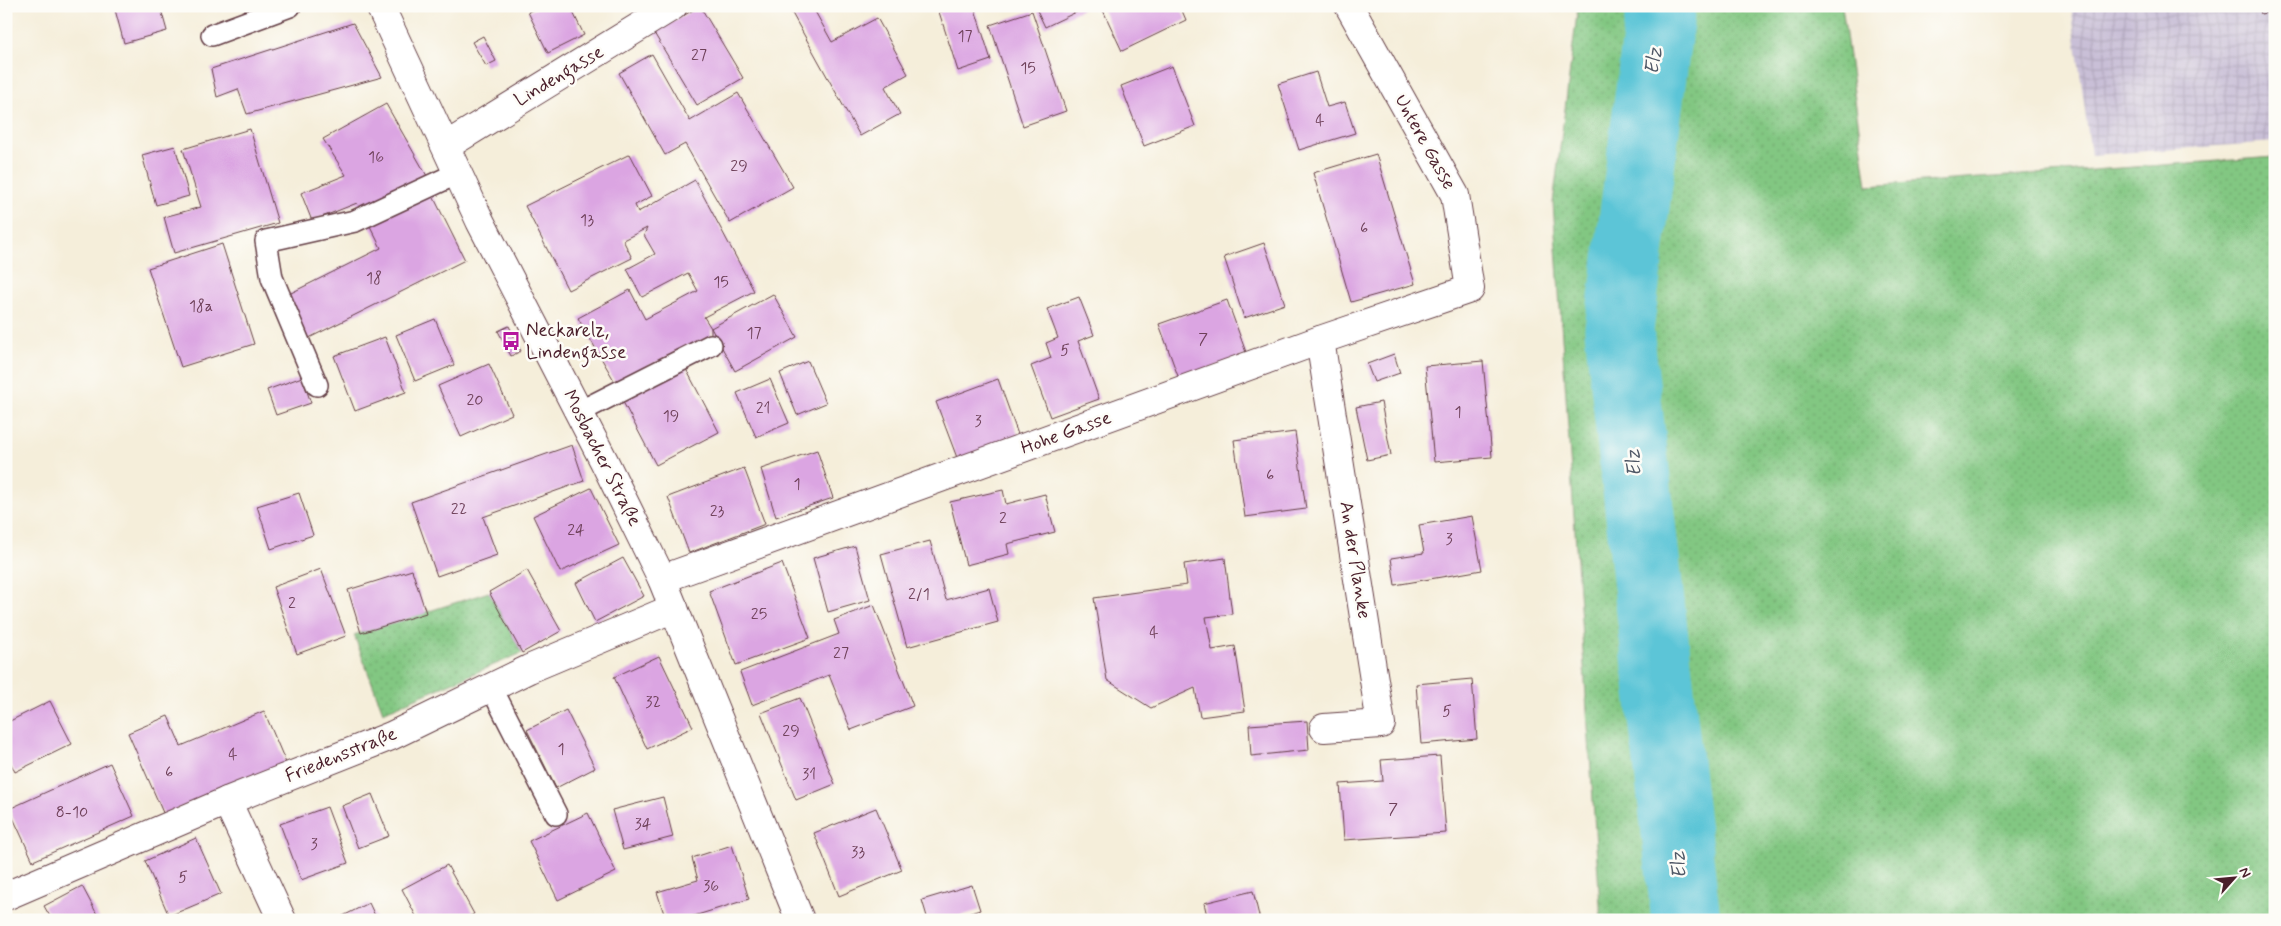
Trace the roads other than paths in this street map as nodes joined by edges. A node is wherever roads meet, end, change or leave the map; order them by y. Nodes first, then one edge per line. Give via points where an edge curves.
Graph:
1 (290, 6) edge
2 (380, 6) edge
3 (1349, 6) edge
4 (668, 8) edge
5 (212, 35) dead end
6 (446, 146) junction
7 (458, 173) junction
8 (1470, 288) joint
9 (1320, 340) junction
10 (711, 345) dead end
11 (317, 385) dead end
12 (579, 412) junction
13 (662, 579) junction
14 (674, 608) junction
15 (491, 687) junction
16 (1324, 728) dead end
17 (227, 801) junction
18 (556, 814) dead end
19 (6, 896) edge
20 (282, 920) edge
21 (800, 920) edge

1 - 5 lane
2 - 6 street, Mosbacher Straße
3 - 8 street, Untere Gasse via 1455,195
4 - 6 street, Lindengasse
6 - 7 street, Mosbacher Straße
7 - 11 lane via 355,222 266,241 272,278
7 - 12 street, Mosbacher Straße via 483,228
8 - 9 street, Hohe Gasse
9 - 13 street, Hohe Gasse
9 - 16 street, An der Planke via 1381,724
10 - 12 lane
12 - 13 street, Mosbacher Straße
13 - 14 street, Mosbacher Straße
14 - 15 street, Friedensstraße
14 - 21 street, Mosbacher Straße
15 - 17 street, Friedensstraße via 390,736
15 - 18 lane
17 - 19 street, Friedensstraße
17 - 20 street

